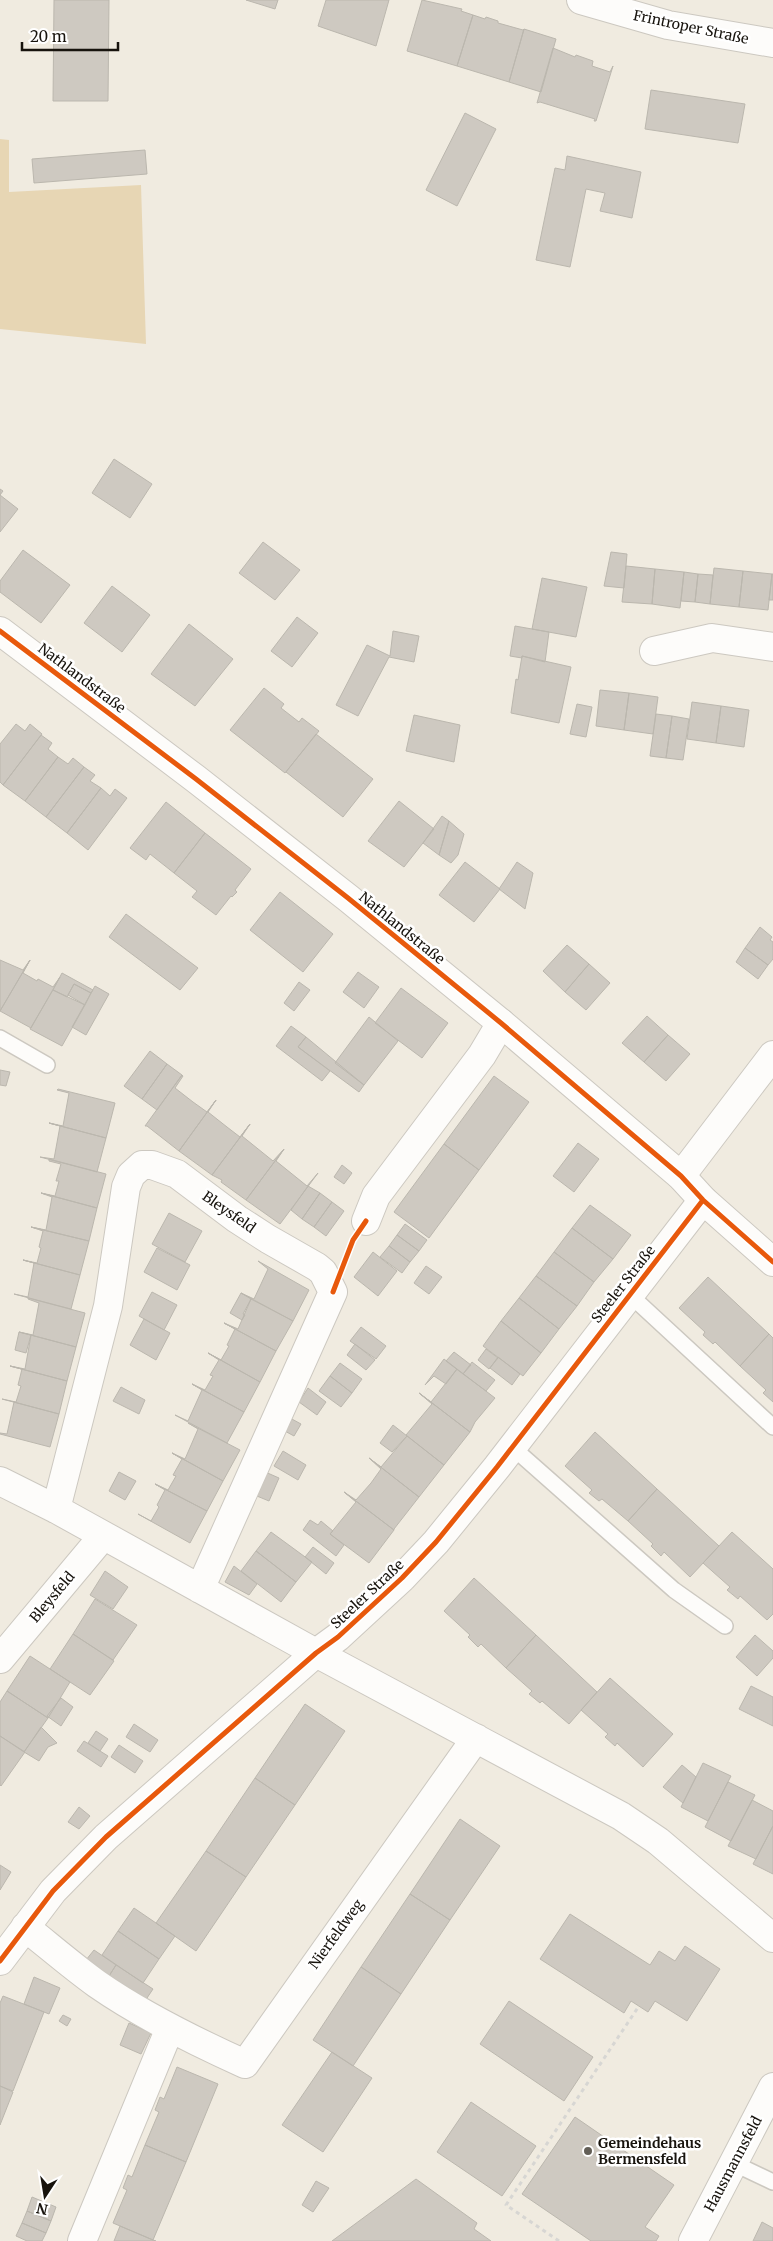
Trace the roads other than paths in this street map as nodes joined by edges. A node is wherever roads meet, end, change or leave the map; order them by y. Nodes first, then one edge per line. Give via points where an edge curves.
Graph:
1 (581, 0) edge
2 (773, 43) edge
3 (0, 631) edge
4 (773, 647) edge
5 (654, 651) dead end
6 (501, 1023) junction
7 (0, 1038) edge
8 (773, 1055) edge
9 (46, 1065) dead end
10 (680, 1176) junction
11 (703, 1200) junction
12 (366, 1221) dead end
13 (773, 1262) edge
14 (630, 1294) junction
15 (773, 1427) edge
16 (511, 1446) junction
17 (0, 1481) edge
18 (56, 1509) junction
19 (103, 1536) junction
20 (200, 1589) junction
21 (726, 1626) dead end
22 (316, 1652) junction
23 (0, 1659) edge
24 (476, 1738) junction
25 (25, 1927) junction
26 (773, 1938) edge
27 (0, 1961) edge
28 (170, 2028) junction
29 (773, 2087) edge
30 (733, 2163) junction
31 (773, 2182) edge
32 (82, 2241) edge
33 (693, 2241) edge

1 - 2 street, Frintroper Straße via 668,25
3 - 6 street, Nathlandstraße via 212,791
4 - 5 street via 712,638
6 - 10 street, Nathlandstraße
6 - 12 street via 476,1062 376,1196
7 - 9 lane
8 - 10 street
10 - 11 street, Nathlandstraße
11 - 13 street, Nathlandstraße
11 - 14 street, Steeler Straße
14 - 15 lane
14 - 16 street, Steeler Straße
16 - 21 lane via 674,1590
16 - 22 street, Steeler Straße via 416,1564 338,1637
17 - 18 street
18 - 19 street
18 - 20 street, Bleysfeld via 108,1306 126,1187 142,1165 163,1168 177,1174 268,1240 317,1267 333,1292
19 - 20 street
19 - 23 street, Bleysfeld
20 - 22 street
22 - 24 street
22 - 25 street, Steeler Straße via 106,1837 59,1885
24 - 26 street via 643,1830
24 - 28 street, Nierfeldweg via 244,2064
25 - 27 street, Steeler Straße
25 - 28 street, Nierfeldweg via 97,1983
28 - 32 street
29 - 30 street, Hausmannsfeld
30 - 31 lane
30 - 33 street, Hausmannsfeld

